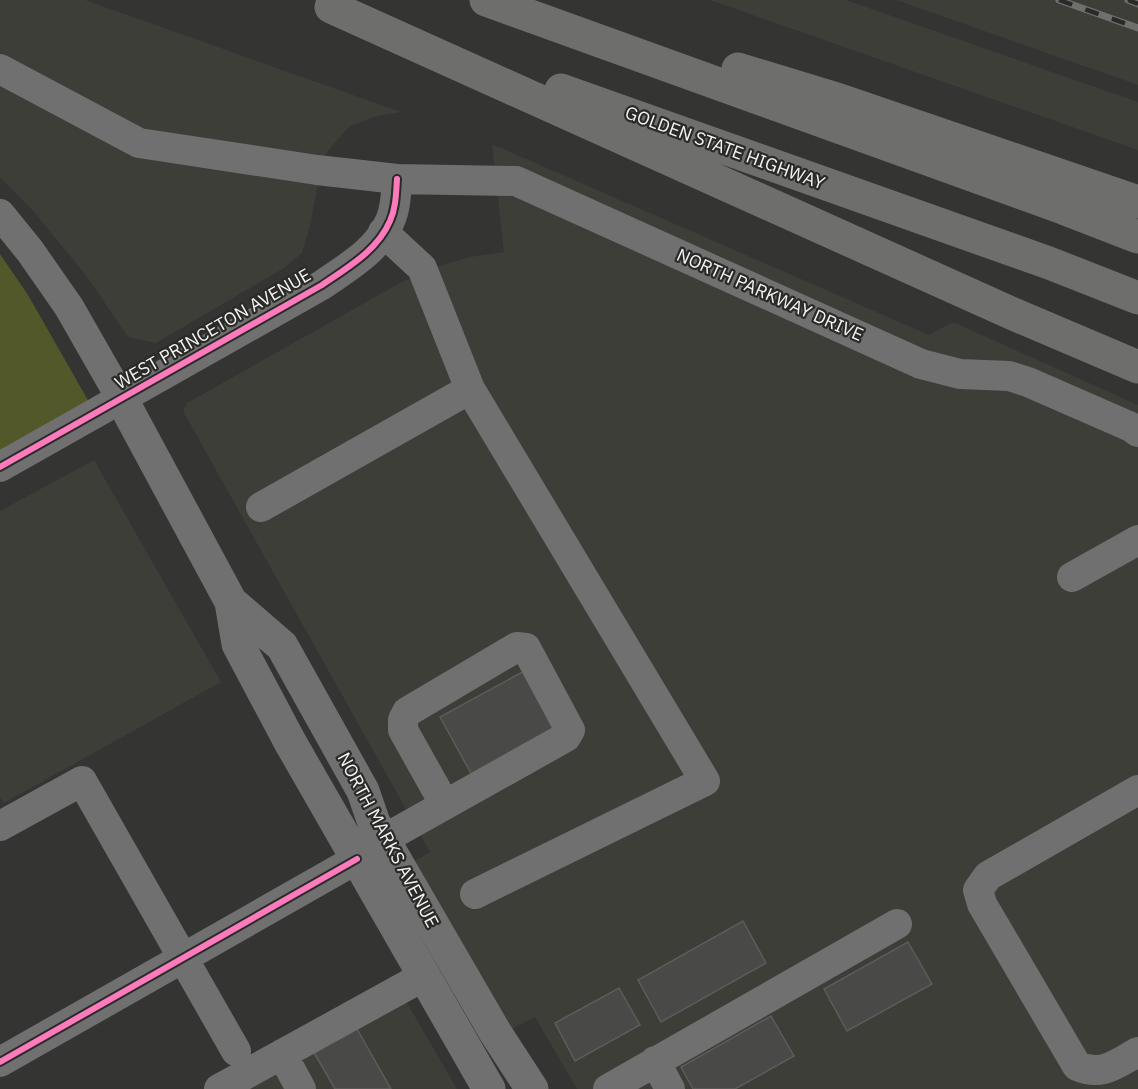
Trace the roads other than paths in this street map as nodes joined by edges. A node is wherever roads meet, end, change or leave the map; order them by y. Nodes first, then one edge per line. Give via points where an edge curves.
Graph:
1 (486, 0) edge
2 (509, 0) edge
3 (321, 4) edge
4 (0, 69) edge
5 (840, 100) junction
6 (397, 179) junction
7 (1138, 186) edge
8 (1138, 202) edge
9 (0, 214) edge
10 (383, 232) junction
11 (1138, 237) edge
12 (1138, 298) edge
13 (1138, 368) edge
14 (470, 389) junction
15 (121, 398) junction
16 (1138, 432) edge
17 (0, 467) edge
18 (261, 507) dead end
19 (1138, 540) edge
20 (1072, 577) dead end
21 (231, 603) junction
22 (290, 742) junction
23 (1138, 790) edge
24 (445, 806) junction
25 (0, 826) edge
26 (379, 831) junction
27 (357, 859) junction
28 (475, 894) dead end
29 (897, 924) dead end
30 (183, 957) junction
31 (424, 976) junction
32 (236, 1051) dead end
33 (1138, 1052) edge
34 (282, 1054) junction
35 (655, 1061) junction
36 (0, 1062) edge
37 (219, 1089) edge
38 (301, 1089) edge
39 (489, 1089) edge
40 (532, 1089) edge
41 (608, 1089) edge
42 (670, 1089) edge

1 - 11 highway
2 - 5 highway
3 - 12 highway, GOLDEN STATE HIGHWAY
3 - 13 highway
4 - 6 street, NORTH PARKWAY DRIVE via 139,143
5 - 7 highway
5 - 8 highway
6 - 10 street, WEST PRINCETON AVENUE via 395,203
6 - 16 street, NORTH PARKWAY DRIVE via 516,182 921,364 960,374 1009,376
9 - 15 street, NORTH MARKS AVENUE via 69,308
10 - 14 street via 422,268
10 - 15 street, WEST PRINCETON AVENUE via 359,260 322,285
14 - 18 street
14 - 28 street via 705,781
15 - 17 street, WEST PRINCETON AVENUE
15 - 21 main road, NORTH MARKS AVENUE
19 - 20 street
21 - 22 main road, NORTH MARKS AVENUE via 238,644
21 - 26 main road, NORTH MARKS AVENUE via 282,646 363,791
22 - 26 main road via 312,747
22 - 27 main road, NORTH MARKS AVENUE
23 - 33 street via 988,876 978,890 1077,1066 1089,1071 1107,1069
24 - 24 street via 402,730 407,712 517,647 526,648 570,730 566,737
24 - 26 street
25 - 30 street via 82,781
26 - 40 main road, NORTH MARKS AVENUE
27 - 30 street
27 - 31 main road, NORTH MARKS AVENUE
29 - 35 street
30 - 32 street
30 - 36 street
31 - 34 street
31 - 39 main road, NORTH MARKS AVENUE
34 - 37 street
34 - 38 street
35 - 41 street
35 - 42 street

